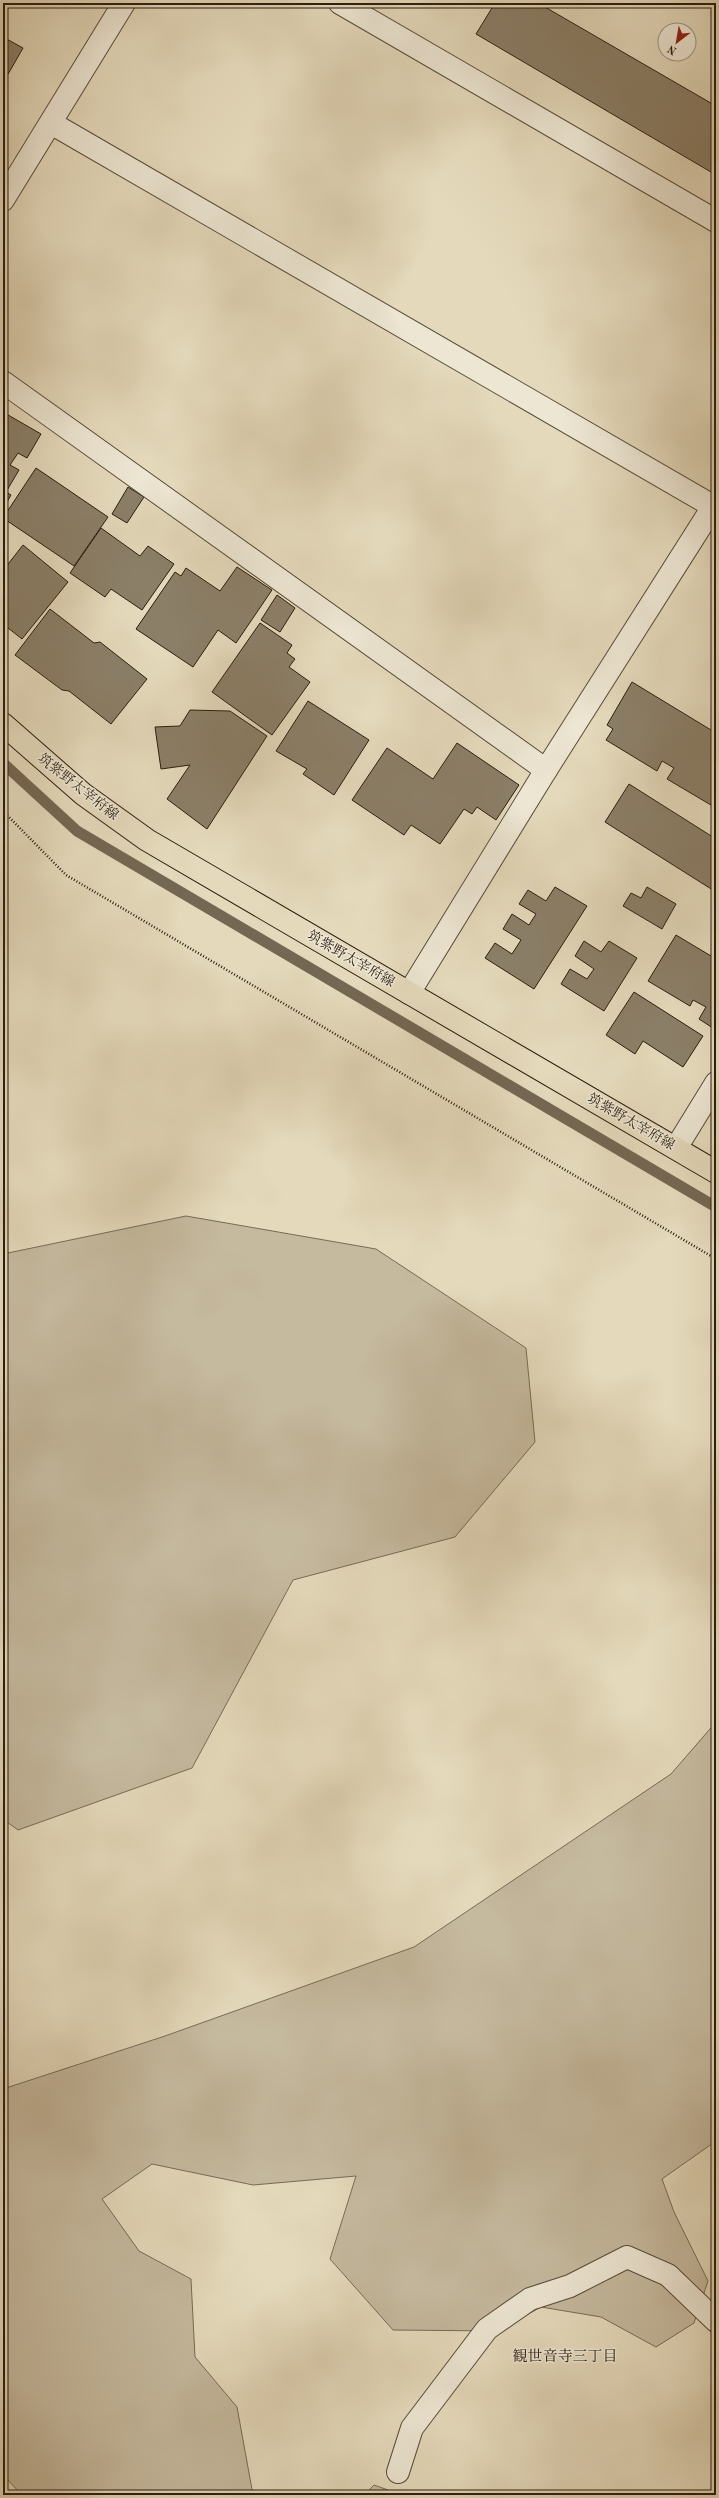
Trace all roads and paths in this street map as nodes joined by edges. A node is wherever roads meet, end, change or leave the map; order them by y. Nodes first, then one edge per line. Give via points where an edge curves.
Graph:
1 (124, 3) edge
2 (340, 3) edge
3 (51, 123) junction
4 (3, 200) edge
5 (716, 220) edge
6 (3, 382) edge
7 (715, 505) edge
8 (3, 724) edge
9 (546, 770) junction
10 (3, 811) edge
11 (409, 992) junction
12 (716, 1083) edge
13 (676, 1148) junction
14 (716, 1172) edge
15 (716, 1259) edge
16 (716, 2321) edge
17 (398, 2472) dead end

1 - 3 street
2 - 5 street
3 - 4 street
3 - 7 street
6 - 9 street
7 - 9 street
8 - 11 main road, 筑紫野太宰府線 via 83,794 146,840
9 - 11 street
10 - 15 path via 66,875
11 - 13 main road, 筑紫野太宰府線
12 - 13 street
13 - 14 main road, 筑紫野太宰府線
16 - 17 street via 668,2275 628,2257 570,2286 530,2299 482,2335 412,2428

